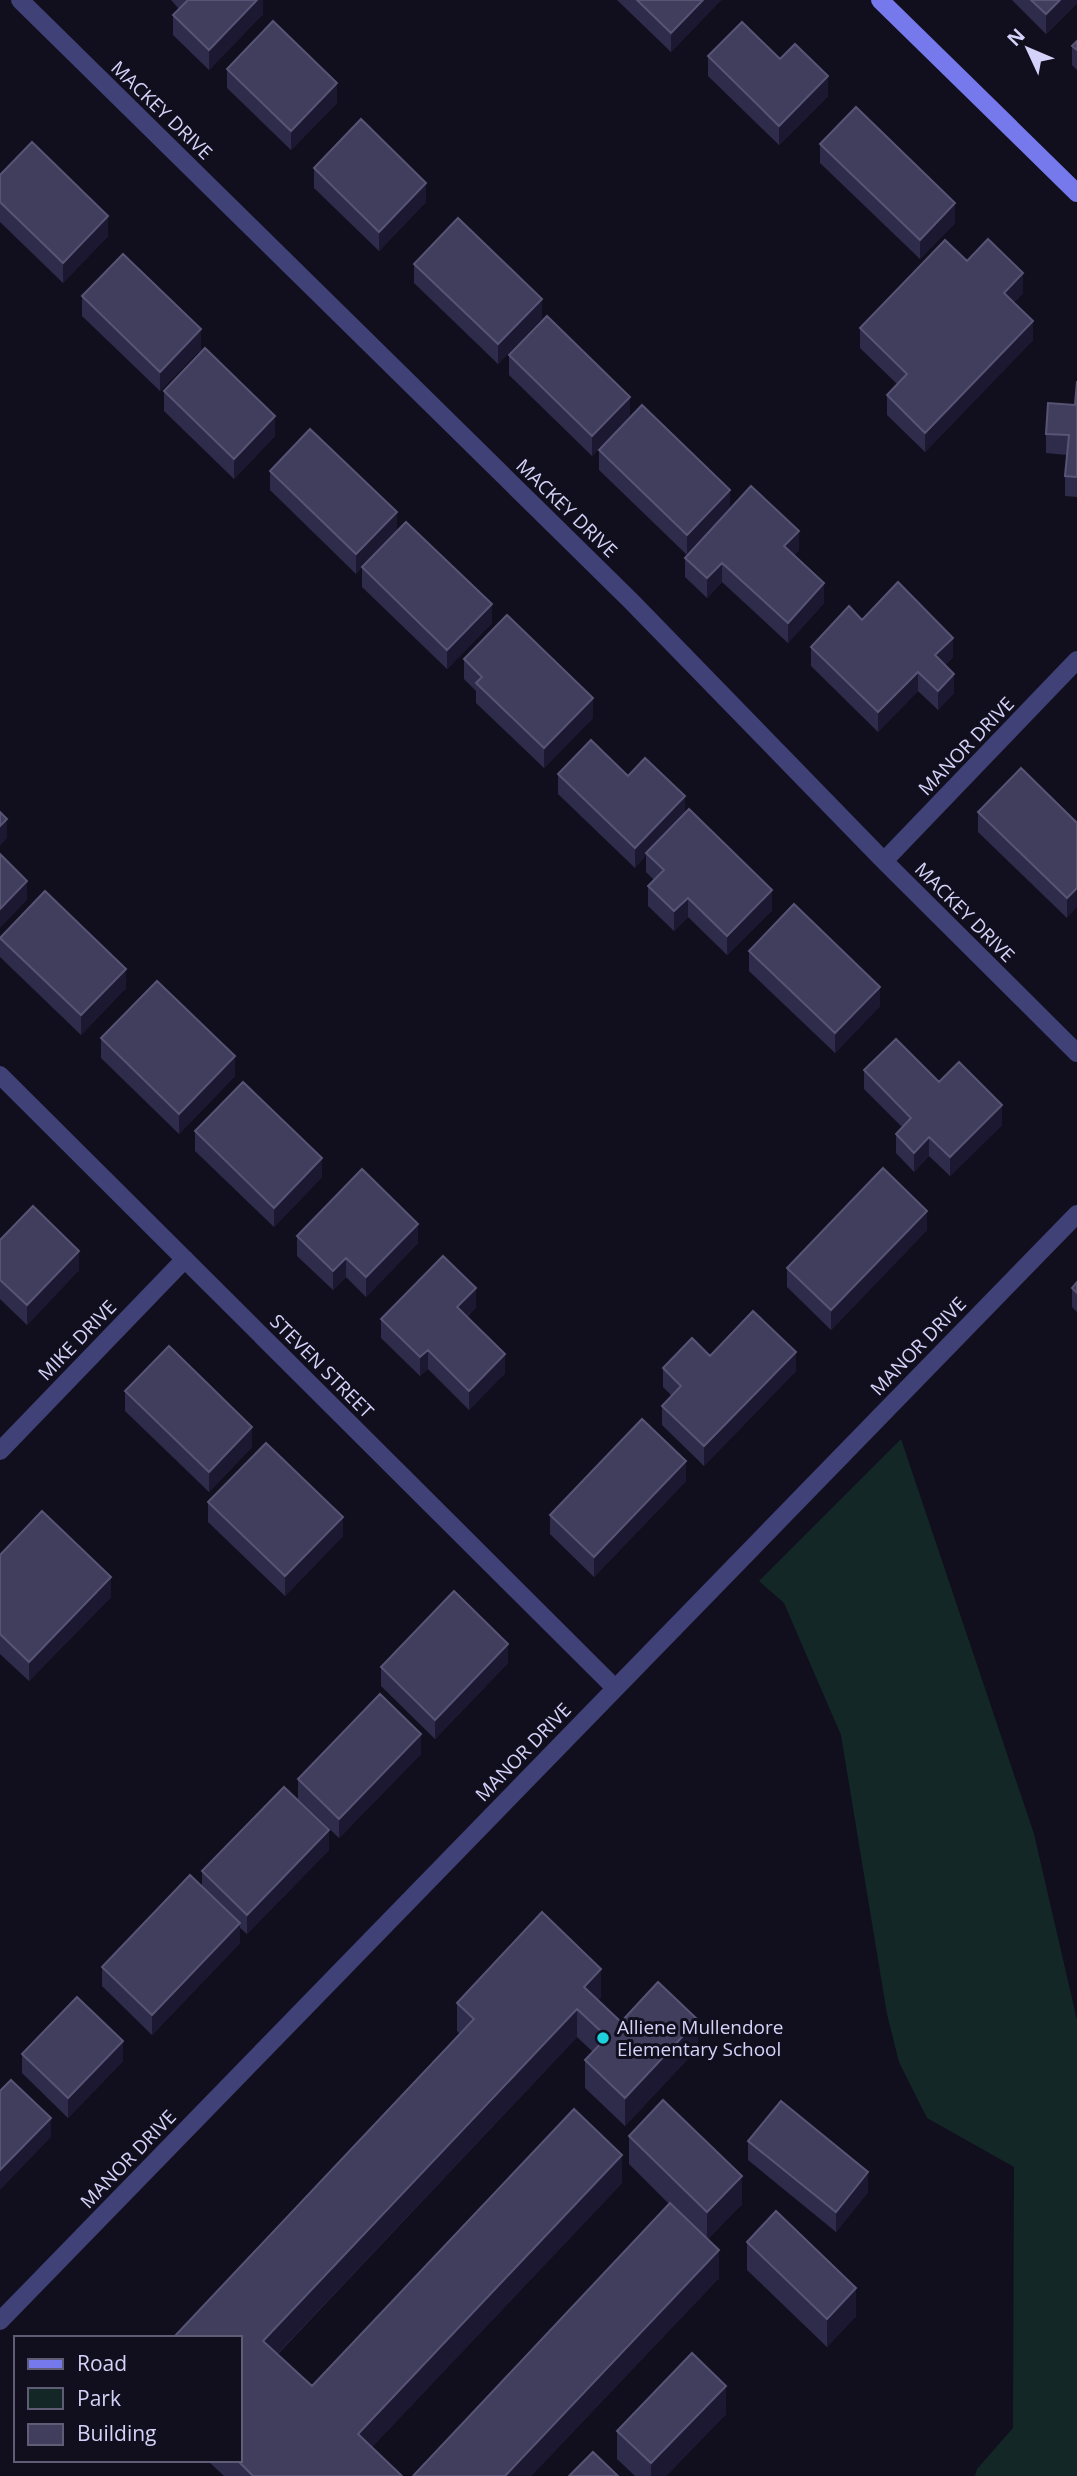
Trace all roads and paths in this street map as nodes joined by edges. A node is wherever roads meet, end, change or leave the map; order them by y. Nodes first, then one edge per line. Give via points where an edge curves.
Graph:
1 (20, 0) edge
2 (880, 0) edge
3 (1077, 193) edge
4 (1077, 660) edge
5 (884, 861) junction
6 (1077, 1053) edge
7 (0, 1075) edge
8 (1077, 1214) edge
9 (185, 1259) junction
10 (0, 1451) edge
11 (615, 1688) junction
12 (0, 2321) edge

1 - 5 street, MACKEY DRIVE via 632,601
2 - 3 street
4 - 5 street, MANOR DRIVE
5 - 6 street, MACKEY DRIVE
7 - 9 street, STEVEN STREET
8 - 11 street, MANOR DRIVE
9 - 10 street, MIKE DRIVE
9 - 11 street, STEVEN STREET
11 - 12 street, MANOR DRIVE

